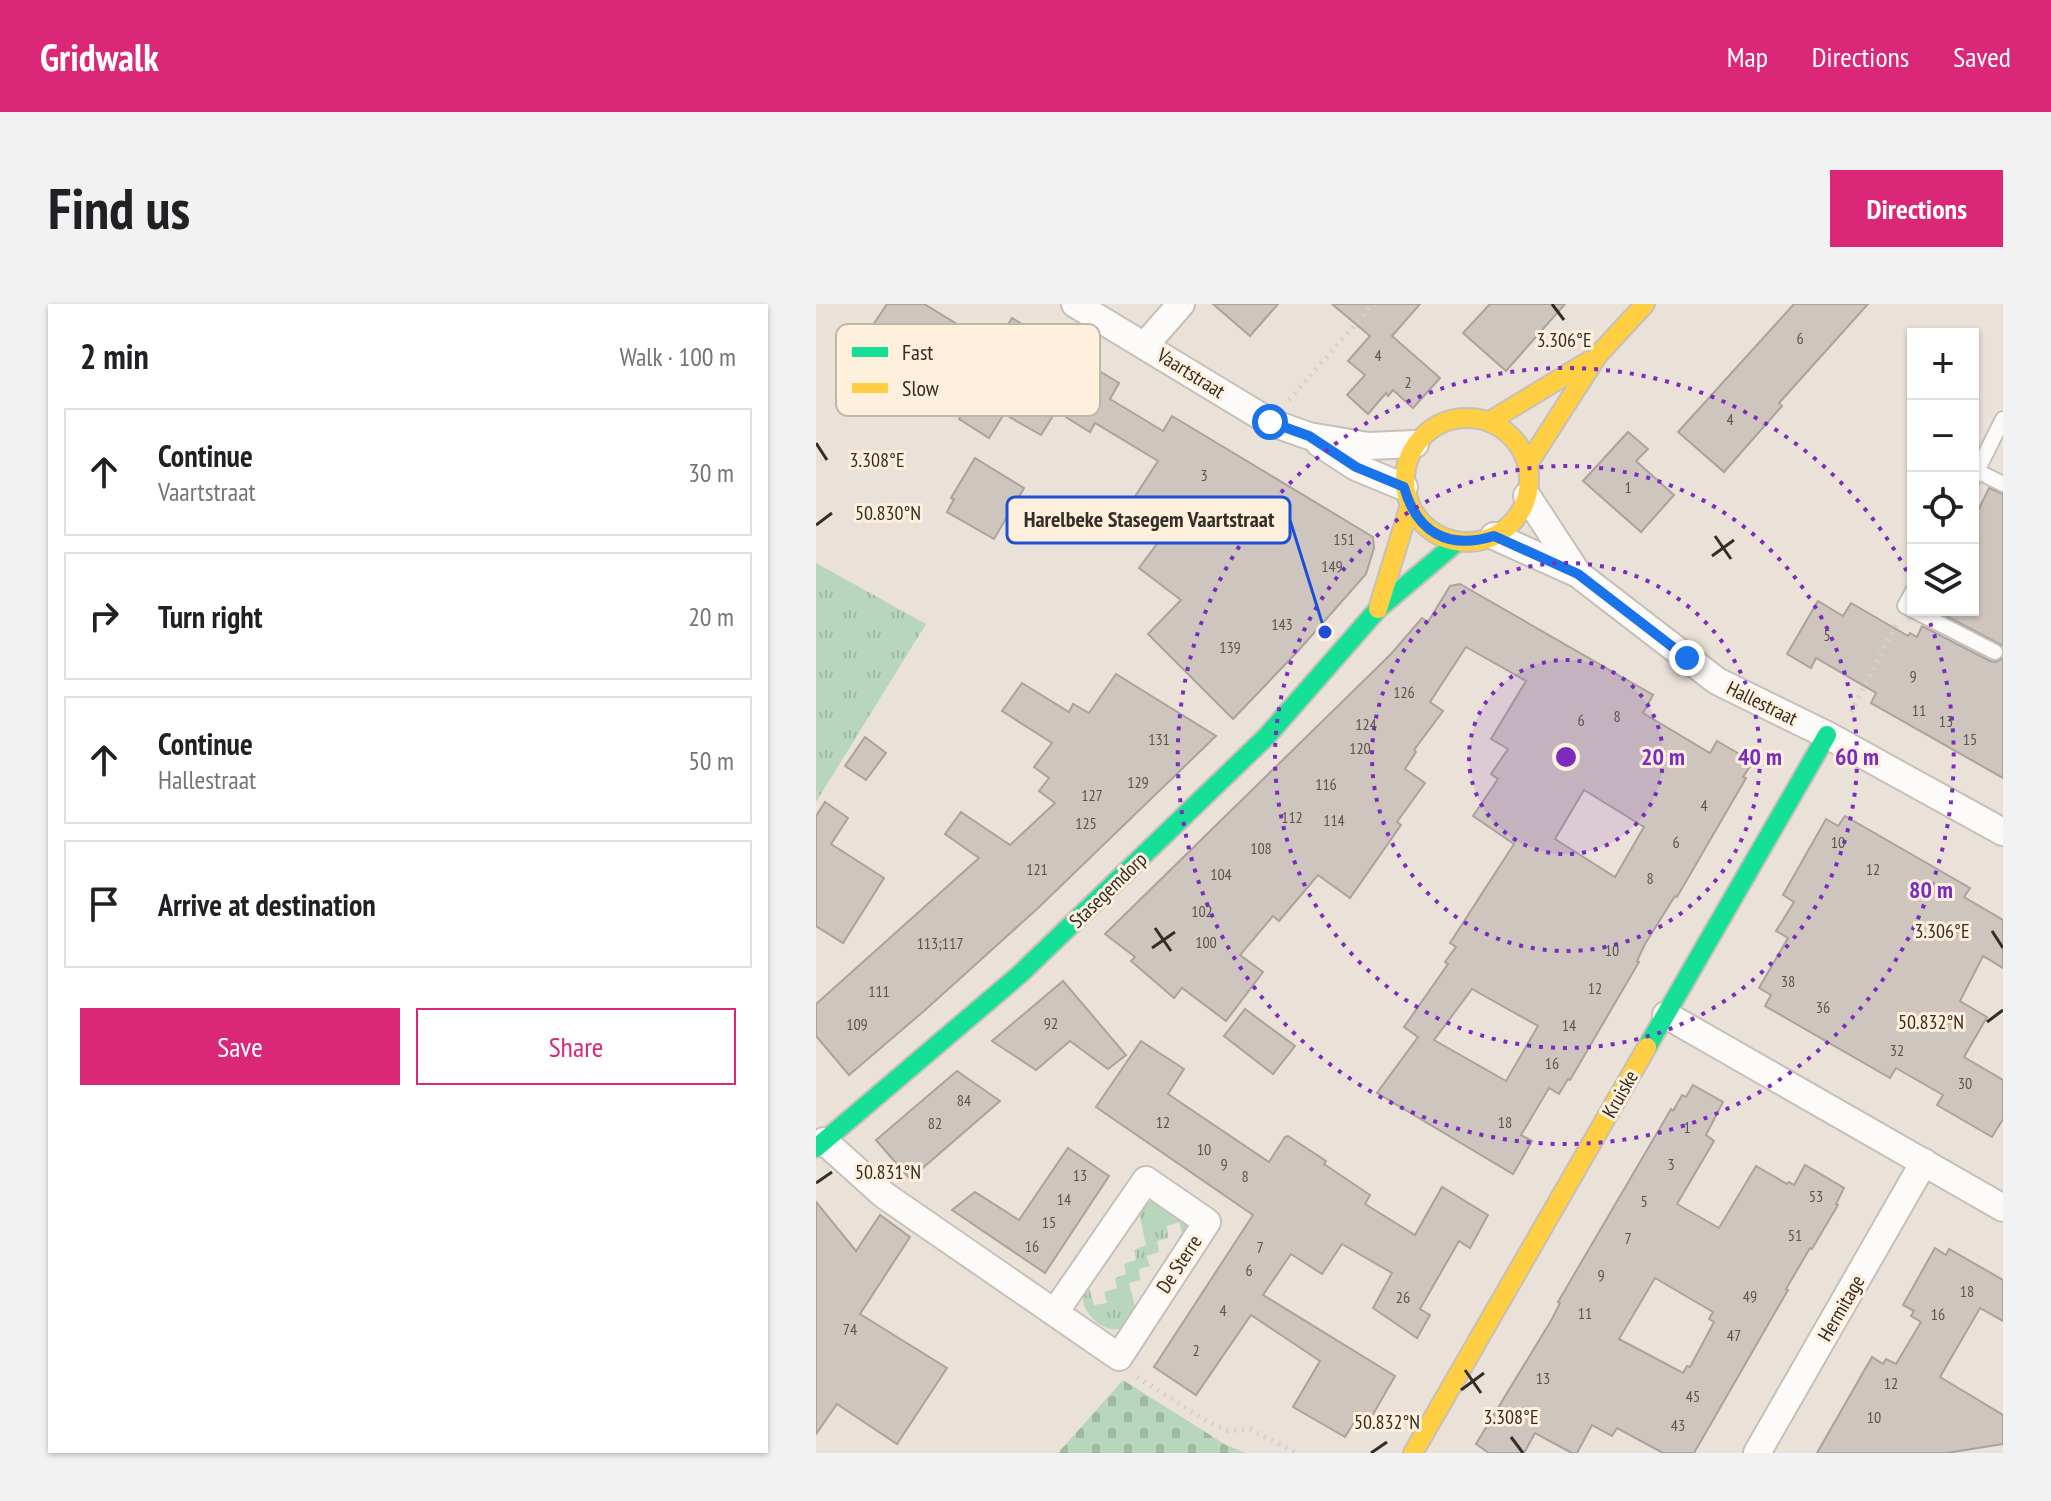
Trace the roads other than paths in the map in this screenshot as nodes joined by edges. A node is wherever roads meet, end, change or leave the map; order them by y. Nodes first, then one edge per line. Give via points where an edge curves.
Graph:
1 (1075, 304) edge
2 (1181, 304) edge
3 (1645, 304) edge
4 (1145, 345) junction
5 (1598, 355) junction
6 (2003, 419) edge
7 (1490, 421) junction
8 (1309, 436) junction
9 (1415, 444) junction
10 (1528, 464) junction
11 (1976, 472) edge
12 (1979, 476) edge
13 (2003, 484) edge
14 (1407, 496) junction
15 (1527, 496) junction
16 (1494, 536) junction
17 (1457, 542) junction
18 (1578, 574) junction
19 (1378, 609) junction
20 (1925, 616) edge
21 (1995, 652) dead end
22 (1827, 735) junction
23 (2003, 832) edge
24 (1666, 1015) junction
25 (820, 1145) edge
26 (1924, 1162) junction
27 (2003, 1208) edge
28 (1055, 1312) junction
29 (1413, 1453) edge
30 (1757, 1453) edge

1 - 4 street, Vaartstraat
2 - 4 street
3 - 5 street
4 - 8 street, Vaartstraat via 1270,422
5 - 7 street
5 - 10 street
6 - 11 lane
7 - 9 street via 1449,420
7 - 10 street via 1513,439
8 - 9 street, Vaartstraat via 1368,446
8 - 14 street, Vaartstraat
9 - 14 street
10 - 15 street
12 - 13 lane
14 - 17 street via 1421,522
14 - 19 street, Stasegemdorp
15 - 16 street via 1521,513
15 - 18 street, Hallestraat
16 - 17 street
16 - 18 street, Hallestraat
17 - 19 street, Stasegemdorp
18 - 22 street, Hallestraat via 1717,681
19 - 25 street, Stasegemdorp via 1267,736 1053,943
20 - 21 lane
22 - 23 street, Hallestraat
22 - 24 street, Kruiske
24 - 26 street
24 - 29 street, Kruiske
25 - 28 street
26 - 27 street
26 - 30 street, Hermitage
28 - 28 street, De Sterre via 1146,1180 1207,1222 1119,1357

